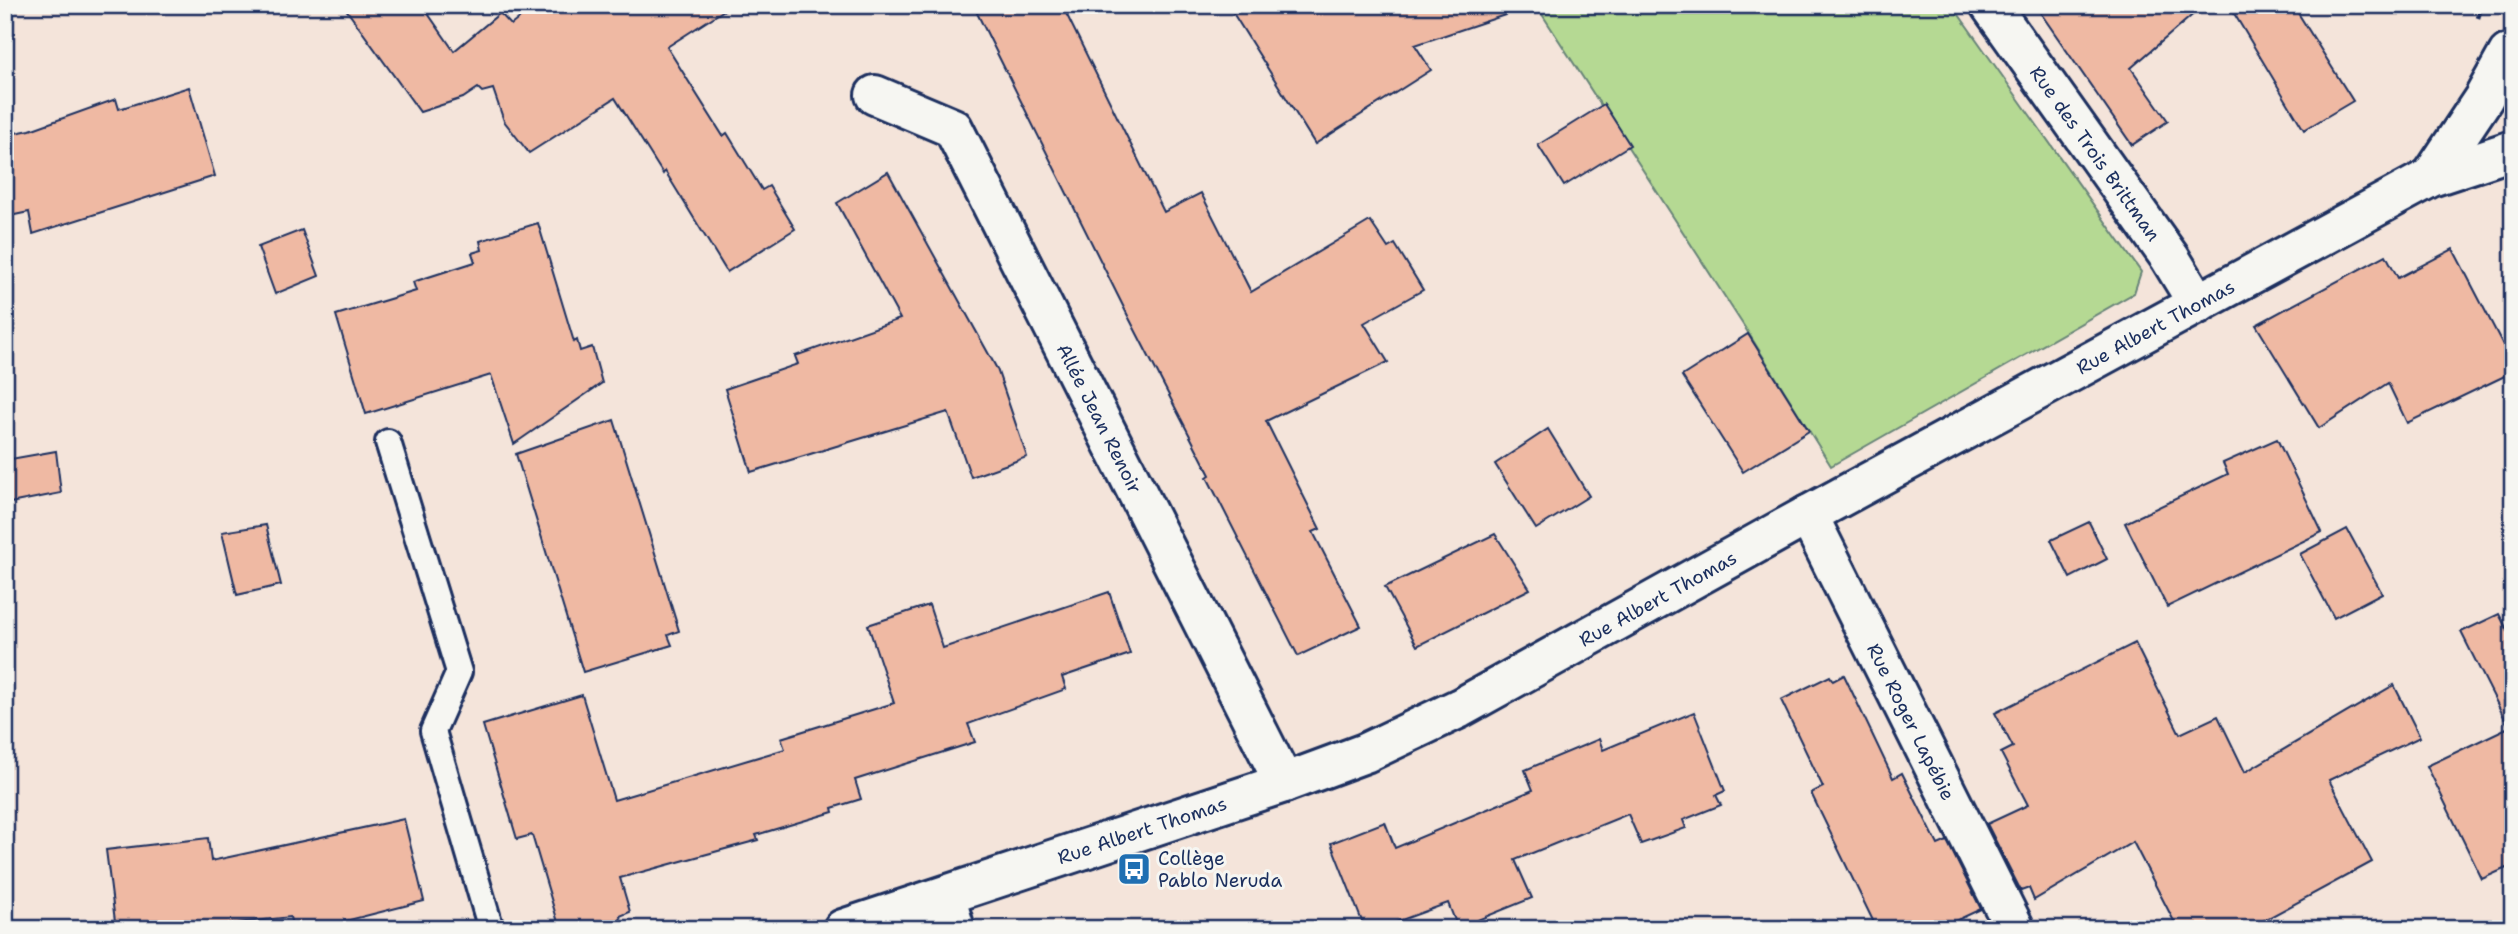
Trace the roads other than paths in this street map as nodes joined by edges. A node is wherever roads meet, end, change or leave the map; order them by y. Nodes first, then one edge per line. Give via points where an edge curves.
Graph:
1 (1990, 5) edge
2 (2511, 56) edge
3 (875, 95) dead end
4 (2513, 150) edge
5 (2431, 177) junction
6 (2198, 304) junction
7 (388, 442) dead end
8 (1808, 515) junction
9 (1284, 783) junction
10 (950, 912) edge
11 (491, 929) edge
12 (843, 929) edge
13 (2015, 929) edge

1 - 6 street, Rue des Trois Brittman
2 - 5 street, Rue Albert Thomas
3 - 9 street, Allée Jean Renoir via 953,128
4 - 5 street, Rue Albert Thomas
5 - 6 street, Rue Albert Thomas
6 - 8 street, Rue Albert Thomas
7 - 11 lane via 459,671 433,731
8 - 9 street, Rue Albert Thomas via 1460,708 1365,753
8 - 13 street, Rue Roger Lapébie
9 - 10 street, Rue Albert Thomas
10 - 12 street, Rue Albert Thomas

